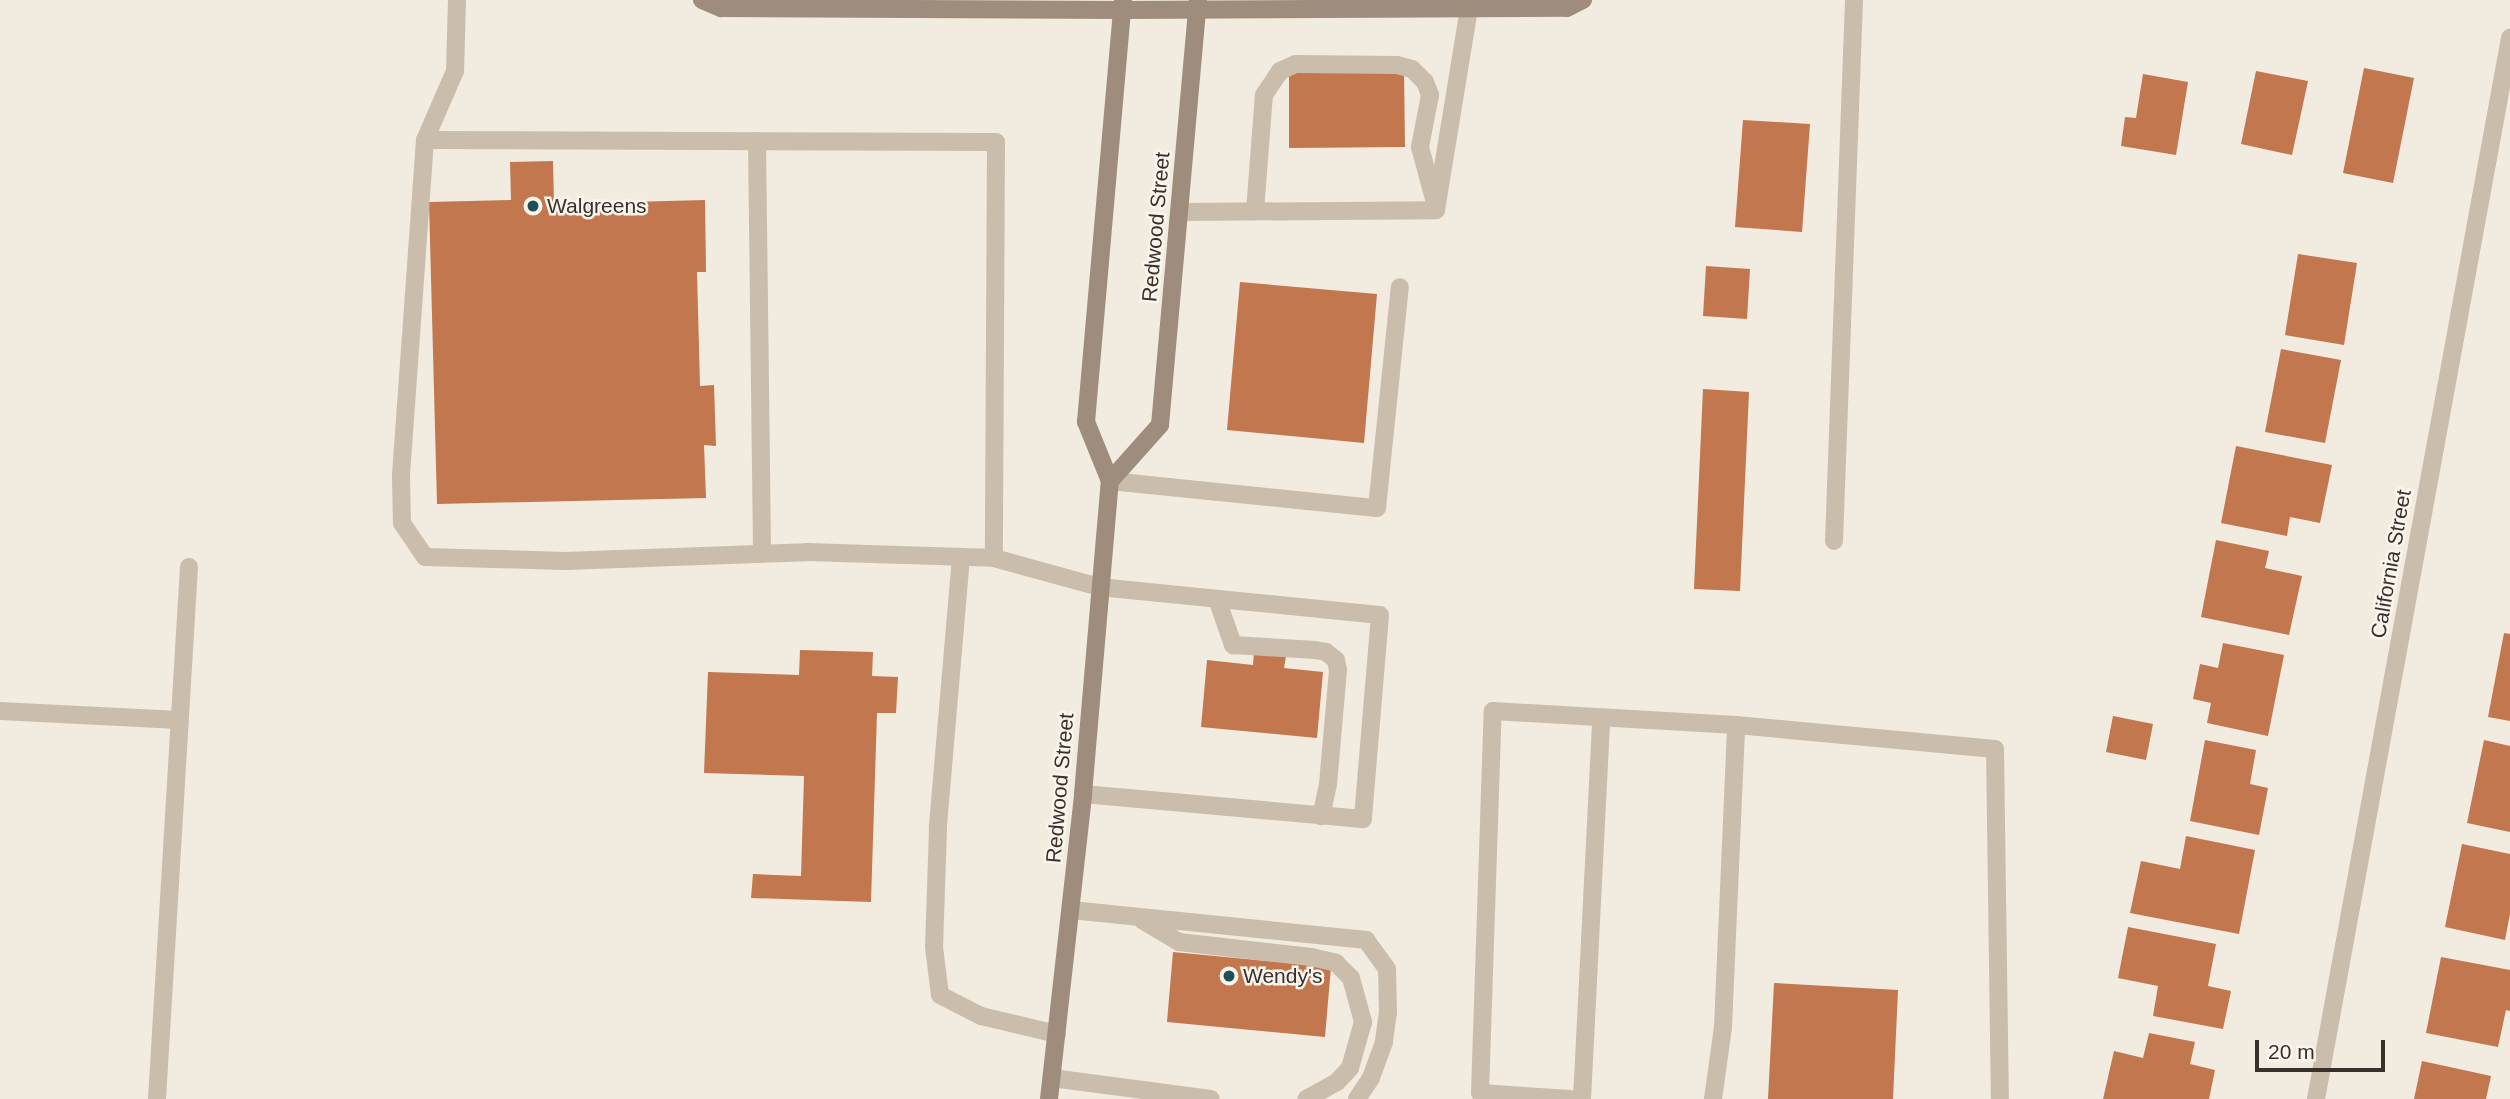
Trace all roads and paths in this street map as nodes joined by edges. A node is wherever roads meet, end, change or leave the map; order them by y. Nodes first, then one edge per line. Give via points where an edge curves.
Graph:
1 (457, 0) edge
2 (702, 0) edge
3 (1583, 0) edge
4 (1854, 0) edge
5 (1123, 5) edge
6 (1198, 5) edge
7 (1469, 8) junction
8 (2510, 38) edge
9 (425, 140) junction
10 (757, 141) junction
11 (1436, 210) junction
12 (1255, 211) junction
13 (1181, 212) junction
14 (1400, 287) dead end
15 (1110, 481) junction
16 (1834, 541) dead end
17 (762, 554) junction
18 (961, 557) junction
19 (994, 558) junction
20 (189, 567) dead end
21 (1099, 587) junction
22 (1217, 599) junction
23 (0, 711) edge
24 (1601, 718) junction
25 (179, 720) junction
26 (1736, 724) junction
27 (1083, 794) junction
28 (1321, 816) junction
29 (1071, 910) junction
30 (1139, 917) junction
31 (1057, 1034) junction
32 (1052, 1078) junction
33 (157, 1099) edge
34 (1049, 1099) edge
35 (1211, 1099) edge
36 (1306, 1099) edge
37 (1357, 1099) edge
38 (1570, 1099) edge
39 (1582, 1099) edge
40 (1713, 1099) edge
41 (2000, 1099) edge
42 (2316, 1099) edge

1 - 9 street via 455,71
2 - 5 main road via 721,8
3 - 7 main road via 1567,8
4 - 16 street
5 - 6 main road
5 - 15 main road, Redwood Street via 1086,422
6 - 7 main road
6 - 13 main road, Redwood Street
7 - 11 street
8 - 42 street, California Street
9 - 10 street
9 - 17 street via 401,477 402,523 425,557 565,561
10 - 17 street
10 - 19 street via 996,142
11 - 12 street
11 - 12 street via 1420,147 1430,95 1412,68 1296,64 1280,71 1264,95
12 - 13 street
13 - 15 main road, Redwood Street via 1160,425
14 - 15 street via 1377,508
15 - 21 main road, Redwood Street
17 - 18 street
18 - 19 street
18 - 31 street via 938,828 934,947 940,995 981,1016
19 - 21 street
20 - 25 street
21 - 22 street
21 - 27 main road, Redwood Street
22 - 28 street via 1233,645 1315,650 1336,660 1339,670
22 - 28 street via 1380,615 1363,820
23 - 25 street
24 - 26 street
24 - 38 street via 1493,711 1480,1093
24 - 39 street
25 - 33 street
26 - 40 street via 1723,1027
26 - 41 street via 1995,749
27 - 28 street
27 - 29 main road, Redwood Street
29 - 30 street
29 - 31 main road, Redwood Street
30 - 36 street via 1179,942 1311,957 1336,963 1351,978 1363,1022 1350,1068 1337,1082
30 - 37 street via 1366,940 1387,969 1388,1012 1371,1078
31 - 32 main road, Redwood Street
32 - 34 main road, Redwood Street
32 - 35 street

